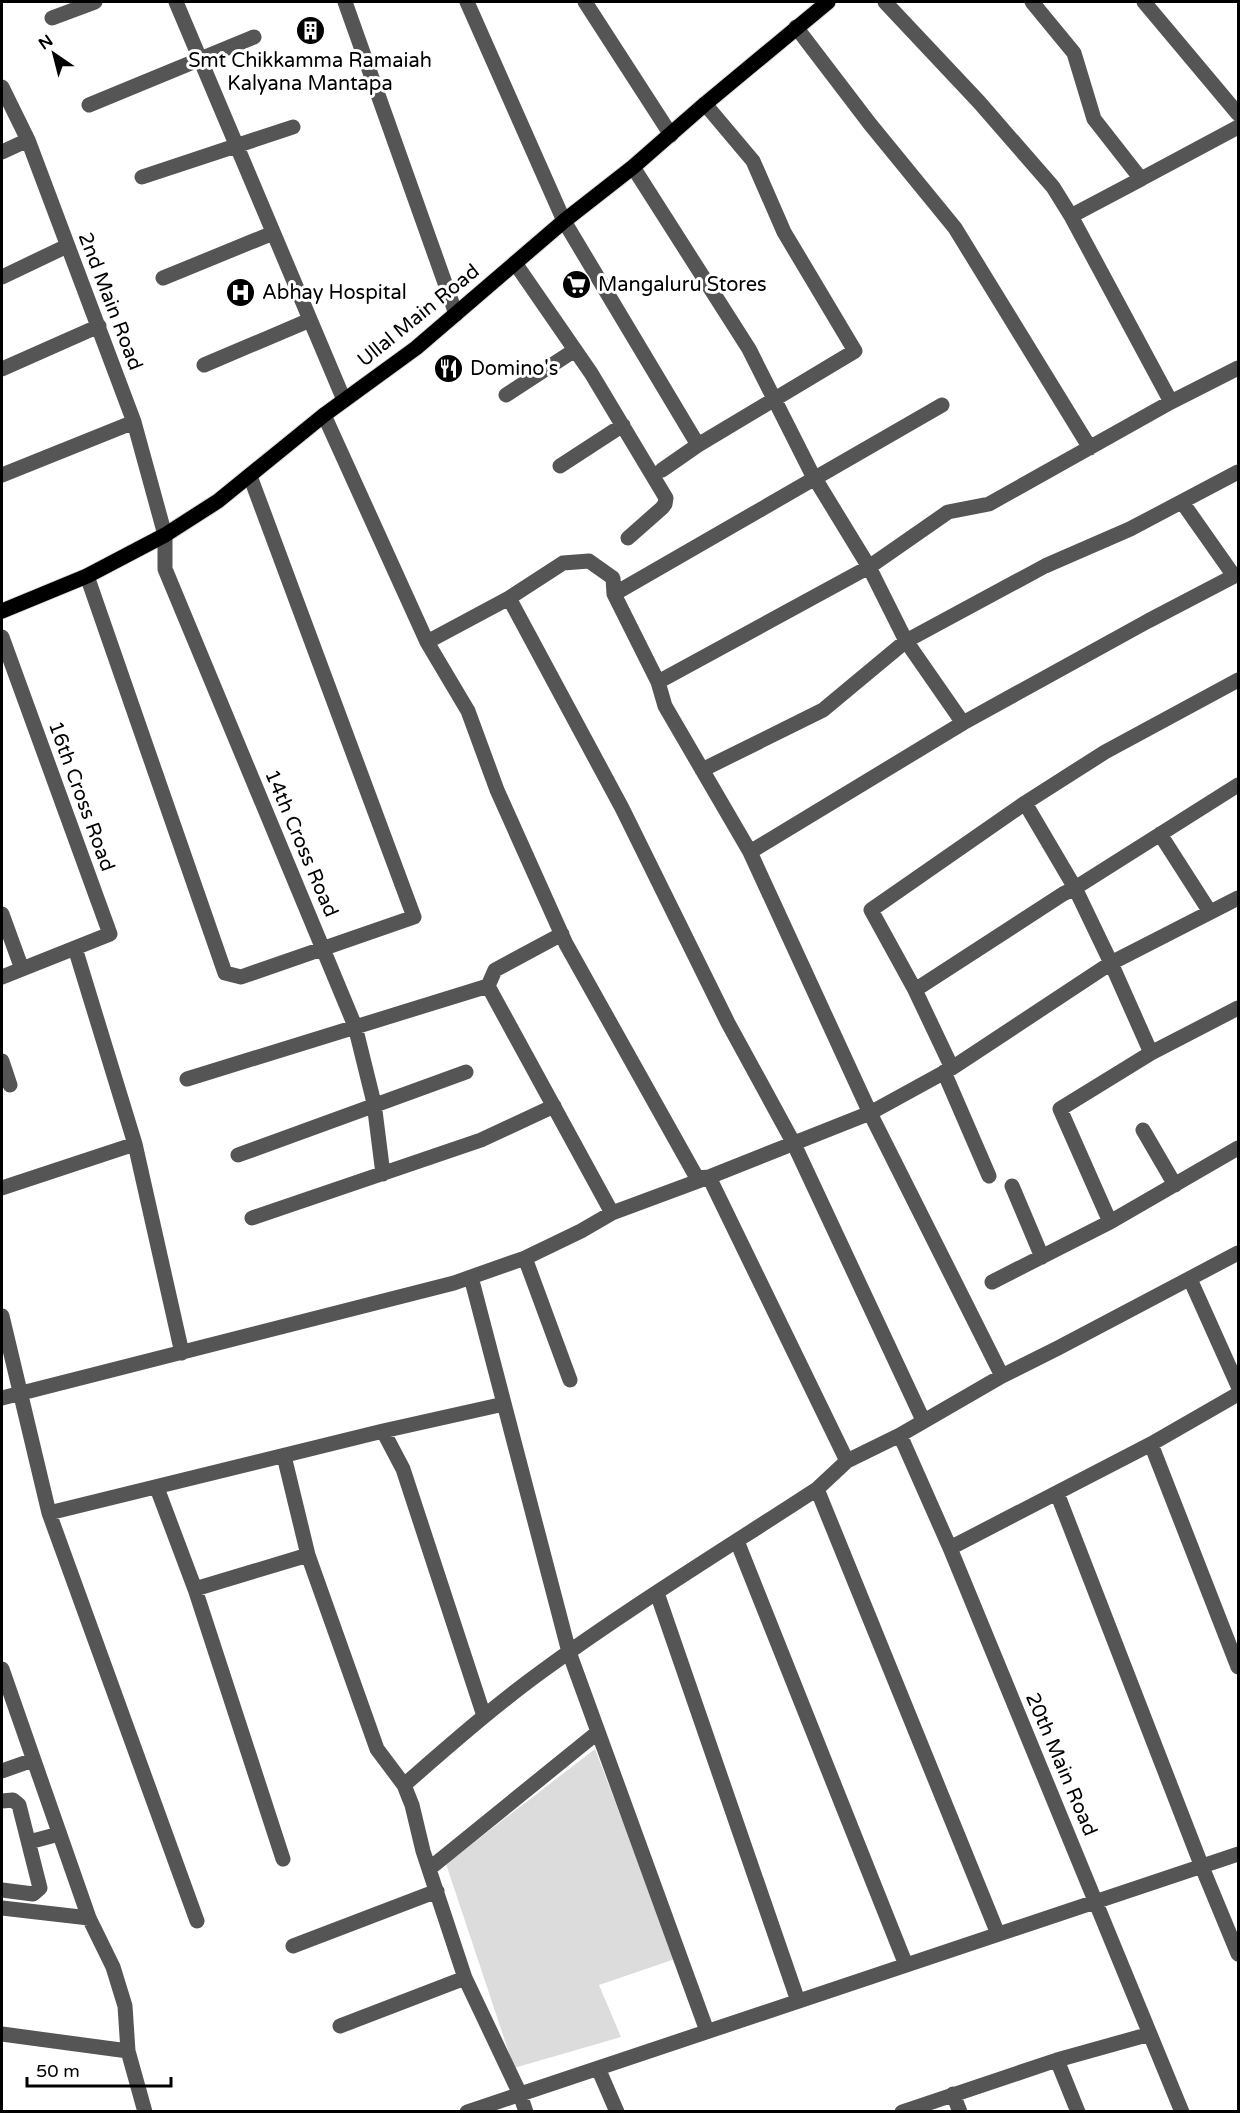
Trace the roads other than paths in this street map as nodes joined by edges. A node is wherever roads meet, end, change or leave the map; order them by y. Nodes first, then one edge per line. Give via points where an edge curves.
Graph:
1 (95, 2) edge
2 (176, 2) edge
3 (345, 2) edge
4 (467, 2) edge
5 (585, 2) edge
6 (828, 2) edge
7 (885, 2) edge
8 (1032, 2) edge
9 (1143, 2) edge
10 (52, 18) dead end
11 (796, 27) junction
12 (254, 37) dead end
13 (200, 59) junction
14 (2, 87) edge
15 (705, 104) junction
16 (89, 105) dead end
17 (1239, 114) edge
18 (293, 127) dead end
19 (1239, 127) edge
20 (671, 135) junction
21 (28, 140) junction
22 (236, 145) junction
23 (2, 152) edge
24 (633, 167) junction
25 (142, 177) dead end
26 (1141, 179) junction
27 (1071, 216) junction
28 (564, 221) junction
29 (273, 233) junction
30 (68, 246) junction
31 (515, 263) junction
32 (2, 276) edge
33 (163, 278) dead end
34 (456, 315) junction
35 (310, 320) junction
36 (99, 326) junction
37 (575, 350) junction
38 (204, 365) dead end
39 (1239, 368) edge
40 (2, 369) edge
41 (506, 395) dead end
42 (344, 400) junction
43 (774, 400) junction
44 (1171, 402) junction
45 (942, 405) dead end
46 (324, 415) junction
47 (134, 422) junction
48 (622, 425) junction
49 (698, 446) junction
50 (1090, 448) junction
51 (560, 466) dead end
52 (662, 470) dead end
53 (1239, 471) edge
54 (2, 475) edge
55 (250, 476) junction
56 (816, 479) junction
57 (1182, 502) junction
58 (165, 535) junction
59 (628, 538) dead end
60 (869, 567) junction
61 (1236, 575) edge
62 (87, 576) junction
63 (614, 594) junction
64 (509, 598) junction
65 (2, 611) edge
66 (2, 638) edge
67 (906, 641) junction
68 (427, 642) junction
69 (1239, 680) edge
70 (658, 682) junction
71 (963, 723) junction
72 (702, 770) junction
73 (1239, 785) edge
74 (1025, 803) junction
75 (1160, 834) junction
76 (750, 852) junction
77 (1075, 888) junction
78 (1239, 898) edge
79 (1210, 912) junction
80 (2, 914) edge
81 (562, 934) junction
82 (75, 948) junction
83 (323, 948) junction
84 (1111, 963) junction
85 (22, 969) junction
86 (2, 977) edge
87 (488, 986) junction
88 (915, 990) junction
89 (1239, 1008) edge
90 (355, 1026) junction
91 (1151, 1053) junction
92 (2, 1061) edge
93 (948, 1070) junction
94 (466, 1072) dead end
95 (187, 1079) dead end
96 (10, 1085) dead end
97 (375, 1105) junction
98 (554, 1106) junction
99 (870, 1113) junction
100 (1143, 1130) dead end
101 (793, 1142) junction
102 (135, 1144) junction
103 (1239, 1148) edge
104 (238, 1155) dead end
105 (383, 1174) junction
106 (989, 1176) dead end
107 (709, 1177) junction
108 (1175, 1185) junction
109 (1012, 1186) dead end
110 (2, 1188) edge
111 (612, 1213) junction
112 (252, 1218) dead end
113 (1110, 1222) junction
114 (1239, 1253) edge
115 (1042, 1257) junction
116 (525, 1258) junction
117 (471, 1277) junction
118 (1190, 1278) junction
119 (992, 1282) dead end
120 (2, 1316) edge
121 (182, 1353) junction
122 (1002, 1376) junction
123 (570, 1380) dead end
124 (1239, 1386) edge
125 (19, 1393) junction
126 (1239, 1394) edge
127 (2, 1398) edge
128 (504, 1404) junction
129 (923, 1420) junction
130 (383, 1431) junction
131 (900, 1435) junction
132 (1151, 1444) junction
133 (284, 1456) junction
134 (847, 1461) junction
135 (157, 1488) junction
136 (817, 1489) junction
137 (1057, 1493) junction
138 (49, 1513) junction
139 (737, 1541) junction
140 (950, 1548) junction
141 (308, 1555) junction
142 (195, 1589) junction
143 (657, 1593) junction
144 (569, 1652) junction
145 (1239, 1668) edge
146 (2, 1669) edge
147 (484, 1716) junction
148 (598, 1732) junction
149 (33, 1760) junction
150 (2, 1771) edge
151 (404, 1785) junction
152 (2, 1801) edge
153 (59, 1834) junction
154 (29, 1842) junction
155 (1239, 1854) edge
156 (283, 1860) dead end
157 (1202, 1867) junction
158 (429, 1869) junction
159 (2, 1890) edge
160 (437, 1891) junction
161 (1096, 1901) junction
162 (2, 1908) edge
163 (89, 1918) junction
164 (197, 1921) dead end
165 (998, 1934) junction
166 (293, 1946) dead end
167 (1239, 1954) edge
168 (906, 1965) junction
169 (465, 1978) junction
170 (798, 2001) junction
171 (339, 2026) dead end
172 (707, 2031) junction
173 (2, 2034) edge
174 (1150, 2034) junction
175 (128, 2051) junction
176 (1057, 2060) junction
177 (598, 2068) junction
178 (520, 2094) junction
179 (953, 2094) junction
180 (145, 2112) edge
181 (467, 2112) edge
182 (526, 2112) edge
183 (616, 2112) edge
184 (902, 2112) edge
185 (960, 2112) edge
186 (1078, 2112) edge
187 (1182, 2112) edge

1 - 10 street
2 - 13 street
3 - 34 street
4 - 28 street
5 - 20 street
6 - 11 main road, Ullal Main Road
7 - 27 street via 1053,187
8 - 26 street via 1074,53 1094,119
9 - 17 street
11 - 15 main road, Ullal Main Road
11 - 50 street via 955,228
12 - 13 street
13 - 16 street
13 - 22 street
14 - 21 street, 2nd Main Road
15 - 20 main road, Ullal Main Road
15 - 43 street via 753,161 784,232 855,351
18 - 22 street
19 - 26 street
20 - 24 main road, Ullal Main Road
21 - 23 street
21 - 30 street, 2nd Main Road
22 - 25 street
22 - 29 street
24 - 28 main road, Ullal Main Road
24 - 43 street via 749,350
26 - 27 street
27 - 44 street
28 - 31 main road, Ullal Main Road
28 - 49 street
29 - 33 street
29 - 35 street
30 - 32 street
30 - 36 street, 2nd Main Road
31 - 34 main road, Ullal Main Road
31 - 37 street
34 - 42 main road, Ullal Main Road
35 - 38 street
35 - 42 street
36 - 40 street
36 - 47 street, 2nd Main Road
37 - 41 street
37 - 48 street
39 - 44 street
42 - 46 main road, Ullal Main Road
43 - 49 street
43 - 56 street
44 - 50 street
45 - 56 street
46 - 55 main road, Ullal Main Road
46 - 68 street
47 - 54 street
47 - 58 street, 2nd Main Road
48 - 51 street
48 - 59 street via 666,501
49 - 52 street
50 - 60 street via 989,504 948,512
53 - 57 street
55 - 58 main road, Ullal Main Road
55 - 83 street via 414,917
56 - 60 street
56 - 63 street
57 - 61 street
57 - 67 street via 1045,566
58 - 62 main road, Ullal Main Road
58 - 83 street, 14th Cross Road via 165,569
60 - 67 street
60 - 70 street
61 - 71 street
62 - 65 main road, Ullal Main Road
62 - 83 street via 225,973 241,977
63 - 64 street via 613,578 589,561 563,563
63 - 70 street
64 - 68 street
64 - 101 street
66 - 82 street, 16th Cross Road via 110,934
67 - 71 street
67 - 72 street via 823,710
68 - 81 street via 468,711 497,790
69 - 74 street via 1105,752
70 - 72 street via 665,706
71 - 76 street
72 - 76 street
73 - 75 street
74 - 77 street
74 - 88 street via 871,910
75 - 77 street
75 - 79 street
76 - 99 street
77 - 84 street
77 - 88 street
78 - 79 street
79 - 84 street
80 - 85 street
81 - 87 street via 495,970
81 - 107 street via 697,1178
82 - 85 street
82 - 102 street
83 - 90 street, 14th Cross Road
84 - 91 street
84 - 93 street
85 - 86 street
87 - 90 street
87 - 98 street
88 - 93 street
89 - 91 street
90 - 95 street
90 - 97 street, 14th Cross Road
91 - 113 street via 1060,1109
92 - 96 street
93 - 99 street
93 - 106 street
94 - 97 street
97 - 104 street
97 - 105 street, 14th Cross Road
98 - 105 street via 481,1140
98 - 111 street
99 - 101 street
99 - 122 street
100 - 108 street
101 - 107 street
101 - 129 street
102 - 110 street
102 - 121 street
103 - 108 street
105 - 112 street
107 - 111 street
107 - 134 street
108 - 113 street
109 - 115 street
111 - 116 street
113 - 115 street
114 - 118 street
115 - 119 street
116 - 117 street
116 - 123 street
117 - 121 street
117 - 128 street
118 - 122 street
118 - 124 street
120 - 125 street
121 - 125 street
122 - 129 street
125 - 127 street
125 - 138 street
126 - 132 street
128 - 130 street
128 - 144 street
129 - 131 street
130 - 133 street
130 - 147 street via 404,1469
131 - 134 street
131 - 140 street, 20th Main Road
132 - 137 street
132 - 145 street
133 - 135 street
133 - 141 street
134 - 136 street
135 - 138 street
135 - 142 street
136 - 139 street
136 - 165 street
137 - 140 street
137 - 157 street
138 - 164 street
139 - 143 street
139 - 168 street
140 - 161 street, 20th Main Road
141 - 142 street
141 - 151 street via 377,1749
142 - 156 street
143 - 144 street
143 - 170 street
144 - 147 street
144 - 148 street
146 - 149 street
147 - 151 street
148 - 158 street
148 - 172 street
149 - 150 street
149 - 153 street
151 - 158 street
152 - 154 street via 13,1800 19,1805
153 - 154 street
153 - 163 street
154 - 159 street via 40,1888 33,1894
155 - 157 street
157 - 161 street
157 - 167 street
158 - 160 street
160 - 166 street
160 - 169 street
161 - 165 street
161 - 174 street, 20th Main Road
162 - 163 street
163 - 175 street via 113,1967 125,2006
165 - 168 street
168 - 170 street
169 - 171 street
169 - 178 street
170 - 172 street
172 - 177 street
173 - 175 street
174 - 176 street
174 - 187 street, 20th Main Road
175 - 180 street
176 - 179 street
176 - 186 street
177 - 178 street
177 - 183 street
178 - 181 street
178 - 182 street
179 - 184 street
179 - 185 street

